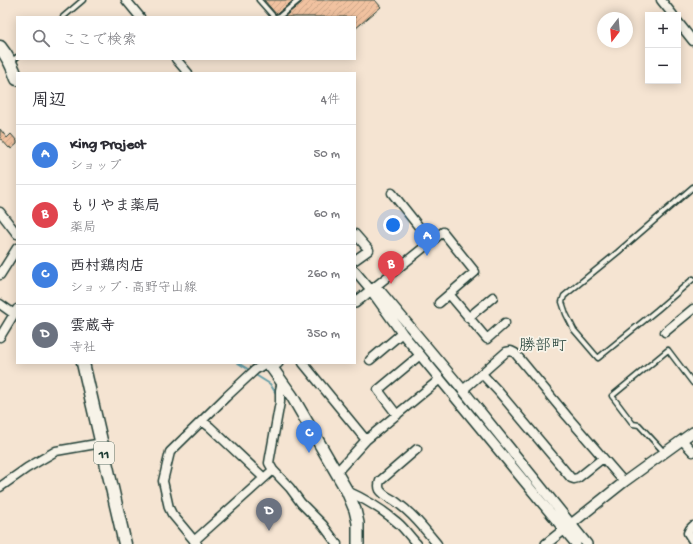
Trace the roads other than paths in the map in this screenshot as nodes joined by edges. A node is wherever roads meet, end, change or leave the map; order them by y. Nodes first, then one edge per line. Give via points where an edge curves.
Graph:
1 (83, 0) edge
2 (126, 0) edge
3 (259, 0) edge
4 (298, 0) edge
5 (661, 0) edge
6 (671, 12) edge
7 (64, 16) edge
8 (139, 16) edge
9 (273, 16) edge
10 (280, 16) edge
11 (681, 26) edge
12 (693, 40) edge
13 (0, 47) edge
14 (14, 60) edge
15 (177, 60) edge
16 (187, 72) edge
17 (16, 73) edge
18 (693, 187) edge
19 (392, 193) dead end
20 (1, 215) edge
21 (16, 233) edge
22 (356, 235) edge
23 (431, 242) junction
24 (16, 250) edge
25 (356, 259) edge
26 (356, 271) edge
27 (0, 275) edge
28 (693, 279) edge
29 (371, 290) junction
30 (449, 294) junction
31 (493, 297) dead end
32 (356, 302) edge
33 (439, 303) dead end
34 (0, 304) edge
35 (693, 309) edge
36 (16, 312) edge
37 (468, 318) junction
38 (505, 323) dead end
39 (665, 332) dead end
40 (402, 333) junction
41 (0, 337) edge
42 (420, 355) junction
43 (370, 360) dead end
44 (83, 364) edge
45 (271, 364) edge
46 (304, 364) edge
47 (482, 374) junction
48 (452, 377) junction
49 (282, 381) junction
50 (442, 381) junction
51 (693, 383) edge
52 (463, 390) junction
53 (397, 415) junction
54 (202, 421) junction
55 (693, 432) edge
56 (366, 440) junction
57 (682, 440) junction
58 (102, 443) junction
59 (417, 449) dead end
60 (693, 452) edge
61 (665, 453) junction
62 (604, 458) junction
63 (270, 473) junction
64 (336, 473) junction
65 (624, 482) junction
66 (0, 487) edge
67 (347, 491) junction
68 (567, 526) junction
69 (693, 526) edge
70 (693, 541) edge
71 (195, 542) edge
72 (125, 544) edge
73 (337, 544) edge
74 (358, 544) edge
75 (417, 544) edge
76 (437, 544) edge
77 (546, 544) edge
78 (576, 544) edge
79 (588, 544) edge

1 - 7 lane
2 - 8 street
3 - 9 lane
4 - 10 lane
5 - 6 street
11 - 12 street
13 - 14 main road
14 - 17 main road
15 - 16 street
18 - 28 lane via 564,296 562,302 574,330 598,358
19 - 23 street
20 - 21 street
22 - 25 street via 368,250
23 - 29 street
23 - 30 street via 443,232 475,272
24 - 27 street
26 - 29 street
29 - 32 street
29 - 40 street
29 - 48 street via 381,292
30 - 33 street
30 - 37 street
31 - 37 street
34 - 36 street
35 - 39 street
36 - 41 street
37 - 38 street via 486,339
40 - 42 street
40 - 43 street
42 - 50 street
42 - 53 street via 378,390
44 - 58 main road, 11
45 - 49 main road
45 - 54 street via 255,370
46 - 56 street
47 - 52 street
47 - 62 street via 570,478 578,478
47 - 62 street via 506,352 515,353
48 - 50 street
48 - 52 street
49 - 63 street via 269,463
49 - 64 main road
50 - 53 street
50 - 68 street
51 - 61 lane via 668,350 612,396 633,424 639,425
52 - 68 street
53 - 56 street
54 - 63 street
54 - 71 street via 170,452 163,481 172,514
55 - 57 street
56 - 64 street
57 - 60 street
57 - 61 street
58 - 66 street via 56,451
58 - 72 main road, 11
59 - 76 street via 380,481 379,488 412,514
61 - 65 street
62 - 65 street
63 - 71 street
63 - 73 street via 290,488
64 - 67 main road
65 - 68 street
67 - 74 main road via 358,523
67 - 75 street via 385,513
68 - 77 street
68 - 78 street
68 - 79 street
69 - 70 street via 688,534

